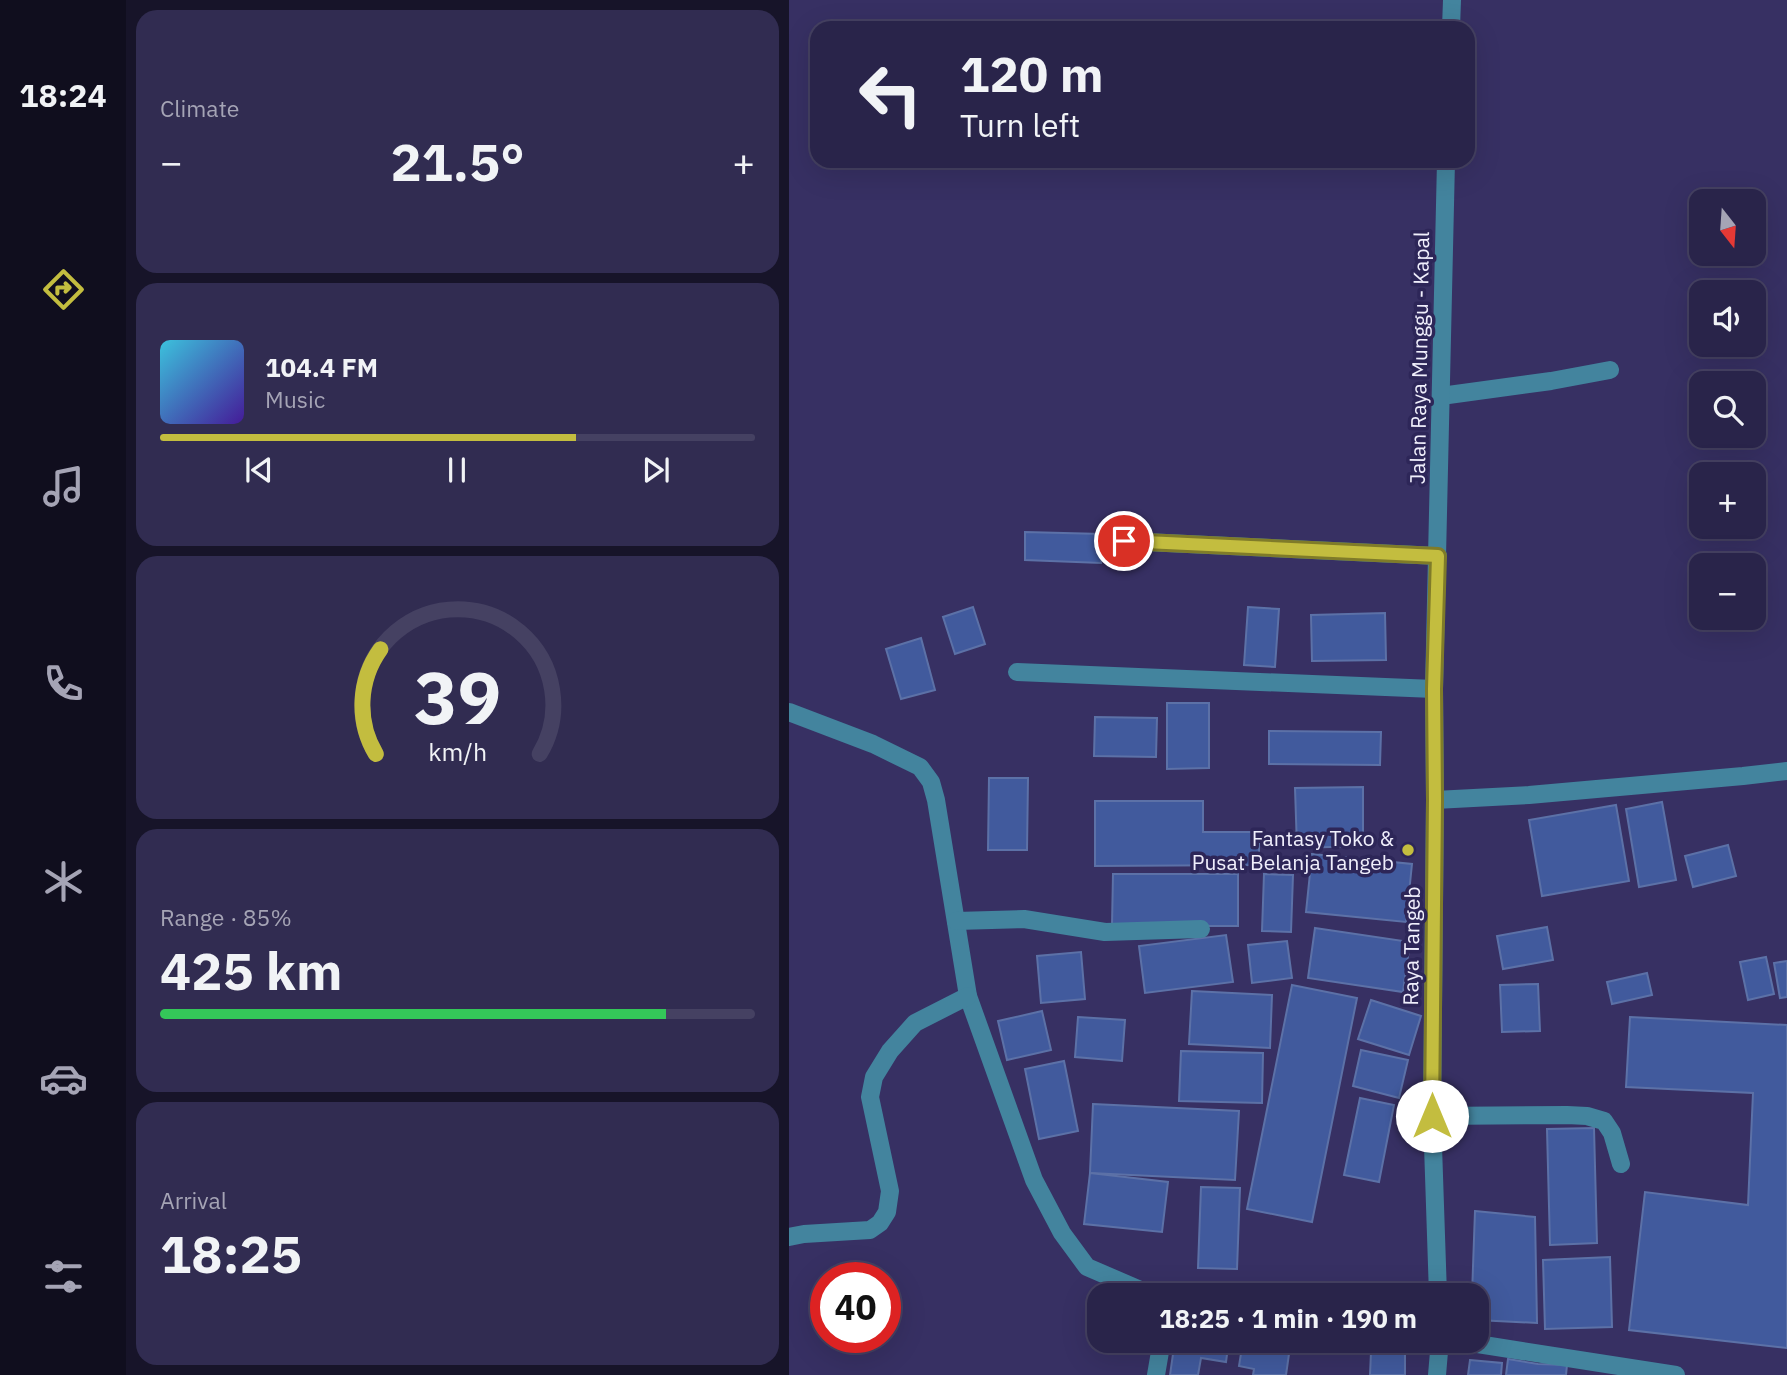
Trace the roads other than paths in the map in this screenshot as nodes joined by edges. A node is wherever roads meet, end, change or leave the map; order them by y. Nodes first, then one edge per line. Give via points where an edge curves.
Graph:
1 (1452, 0) edge
2 (1451, 21) edge
3 (1446, 168) edge
4 (1610, 370) dead end
5 (1441, 396) junction
6 (1124, 541) dead end
7 (1438, 556) junction
8 (1017, 672) dead end
9 (1434, 689) junction
10 (789, 712) edge
11 (1787, 771) edge
12 (1435, 800) junction
13 (956, 922) junction
14 (1201, 929) dead end
15 (968, 996) junction
16 (1432, 1116) junction
17 (1621, 1164) dead end
18 (789, 1237) edge
19 (1123, 1283) edge
20 (1438, 1283) edge
21 (1489, 1346) edge
22 (1160, 1353) edge
23 (1439, 1353) edge
24 (1156, 1375) edge
25 (1437, 1375) edge
26 (1676, 1375) edge

1 - 2 street
3 - 5 street, Jalan Raya Munggu - Kapal
4 - 5 street
5 - 7 street, Jalan Raya Munggu - Kapal
6 - 7 street
7 - 9 street, Raya Tangeb
8 - 9 street
9 - 12 street, Raya Tangeb
10 - 13 street via 920,767 936,800
11 - 12 street
12 - 16 street, Raya Tangeb
13 - 14 street via 1024,919 1105,932
13 - 15 street
15 - 18 street via 916,1023 874,1077 870,1097 890,1191 880,1223 869,1230
15 - 19 street via 1034,1180 1062,1233 1087,1267
16 - 17 street via 1587,1116 1605,1121
16 - 20 street, Raya Tangeb
21 - 26 street
22 - 24 street
23 - 25 street

